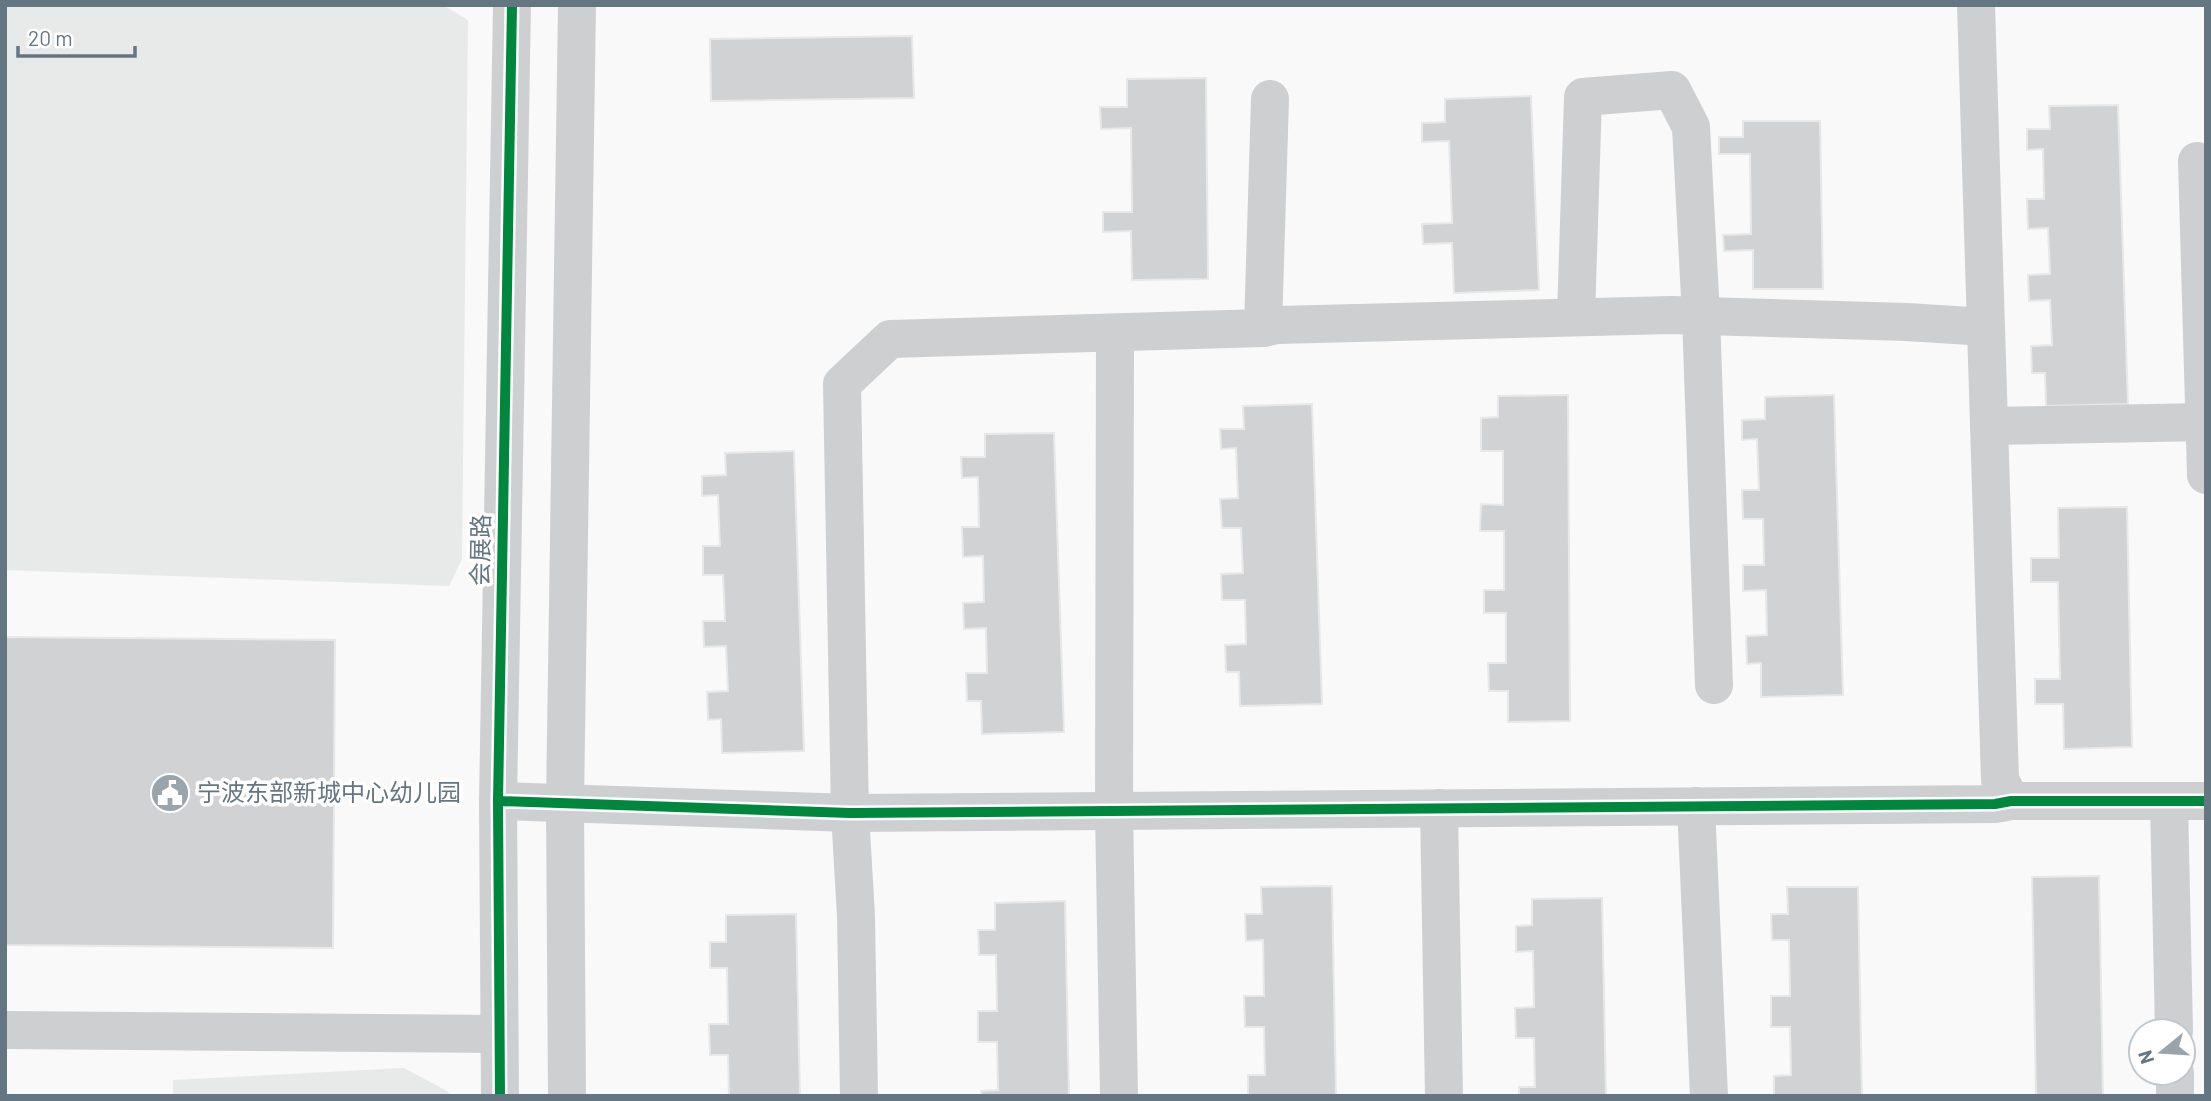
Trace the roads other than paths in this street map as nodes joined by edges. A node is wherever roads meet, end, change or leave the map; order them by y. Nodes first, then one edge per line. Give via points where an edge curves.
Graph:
1 (512, 5) edge
2 (577, 5) edge
3 (1976, 5) edge
4 (1270, 99) dead end
5 (2197, 161) dead end
6 (1701, 316) junction
7 (1576, 317) junction
8 (1986, 327) junction
9 (1263, 328) junction
10 (1115, 332) junction
11 (2205, 422) edge
12 (1989, 426) junction
13 (2206, 475) edge
14 (1714, 685) dead end
15 (498, 801) junction
16 (2011, 801) junction
17 (2187, 802) edge
18 (565, 803) junction
19 (1696, 806) junction
20 (1439, 808) junction
21 (1114, 811) junction
22 (850, 813) junction
23 (2175, 1017) edge
24 (5, 1030) edge
25 (499, 1034) junction
26 (500, 1096) edge
27 (567, 1096) edge
28 (859, 1096) edge
29 (1119, 1096) edge
30 (1444, 1096) edge
31 (1709, 1096) edge

1 - 15 street, 会展路
2 - 18 street
3 - 8 street
4 - 9 street
5 - 11 street
6 - 7 street
6 - 7 street via 1691,128 1672,90 1583,97
6 - 8 street
6 - 14 street
7 - 9 street via 1276,324
8 - 12 street
9 - 10 street
10 - 21 street
10 - 22 street via 890,339 842,384
11 - 12 street
11 - 13 street
12 - 16 street via 2000,780
15 - 18 street
15 - 25 street, 会展路
16 - 17 street
16 - 19 street
17 - 23 street
18 - 22 street
18 - 27 street
19 - 20 street
19 - 31 street
20 - 21 street
20 - 30 street
21 - 22 street
21 - 29 street
22 - 28 street
24 - 25 street
25 - 26 street, 会展路

